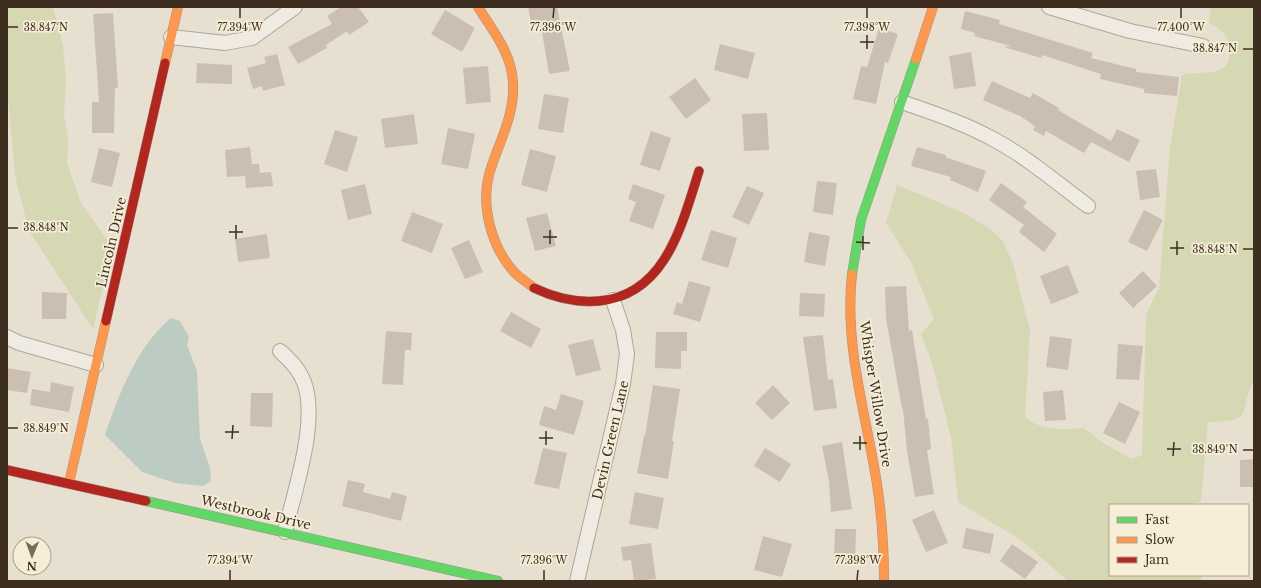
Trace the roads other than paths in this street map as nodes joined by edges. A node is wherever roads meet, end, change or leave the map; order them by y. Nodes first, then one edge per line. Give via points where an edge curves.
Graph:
1 (178, 7) edge
2 (295, 7) edge
3 (478, 7) edge
4 (933, 7) edge
5 (1049, 7) edge
6 (171, 37) junction
7 (1203, 46) dead end
8 (902, 102) junction
9 (699, 171) dead end
10 (1088, 206) dead end
11 (614, 300) junction
12 (7, 337) edge
13 (280, 351) dead end
14 (96, 365) junction
15 (7, 470) edge
16 (69, 483) junction
17 (285, 532) junction
18 (498, 581) edge
19 (577, 581) edge
20 (884, 581) edge

1 - 6 street, Lincoln Drive
2 - 6 street via 252,38 224,43
3 - 11 street via 506,50 513,81 513,107 489,175 486,198 495,246 520,279 542,293 559,300 578,302
4 - 8 street, Whisper Willow Drive
5 - 7 street via 1130,31
6 - 14 street, Lincoln Drive
8 - 10 street via 957,122 993,139 1023,157
8 - 20 street, Whisper Willow Drive via 861,220 850,293 853,351 883,525
9 - 11 street via 679,232 656,273 637,288
11 - 19 street, Devin Green Lane via 627,354 624,384
12 - 14 street via 19,343
13 - 17 street via 298,369 308,403 305,451
14 - 16 street, Lincoln Drive
15 - 16 street, Westbrook Drive
16 - 17 street, Westbrook Drive
17 - 18 street, Westbrook Drive

